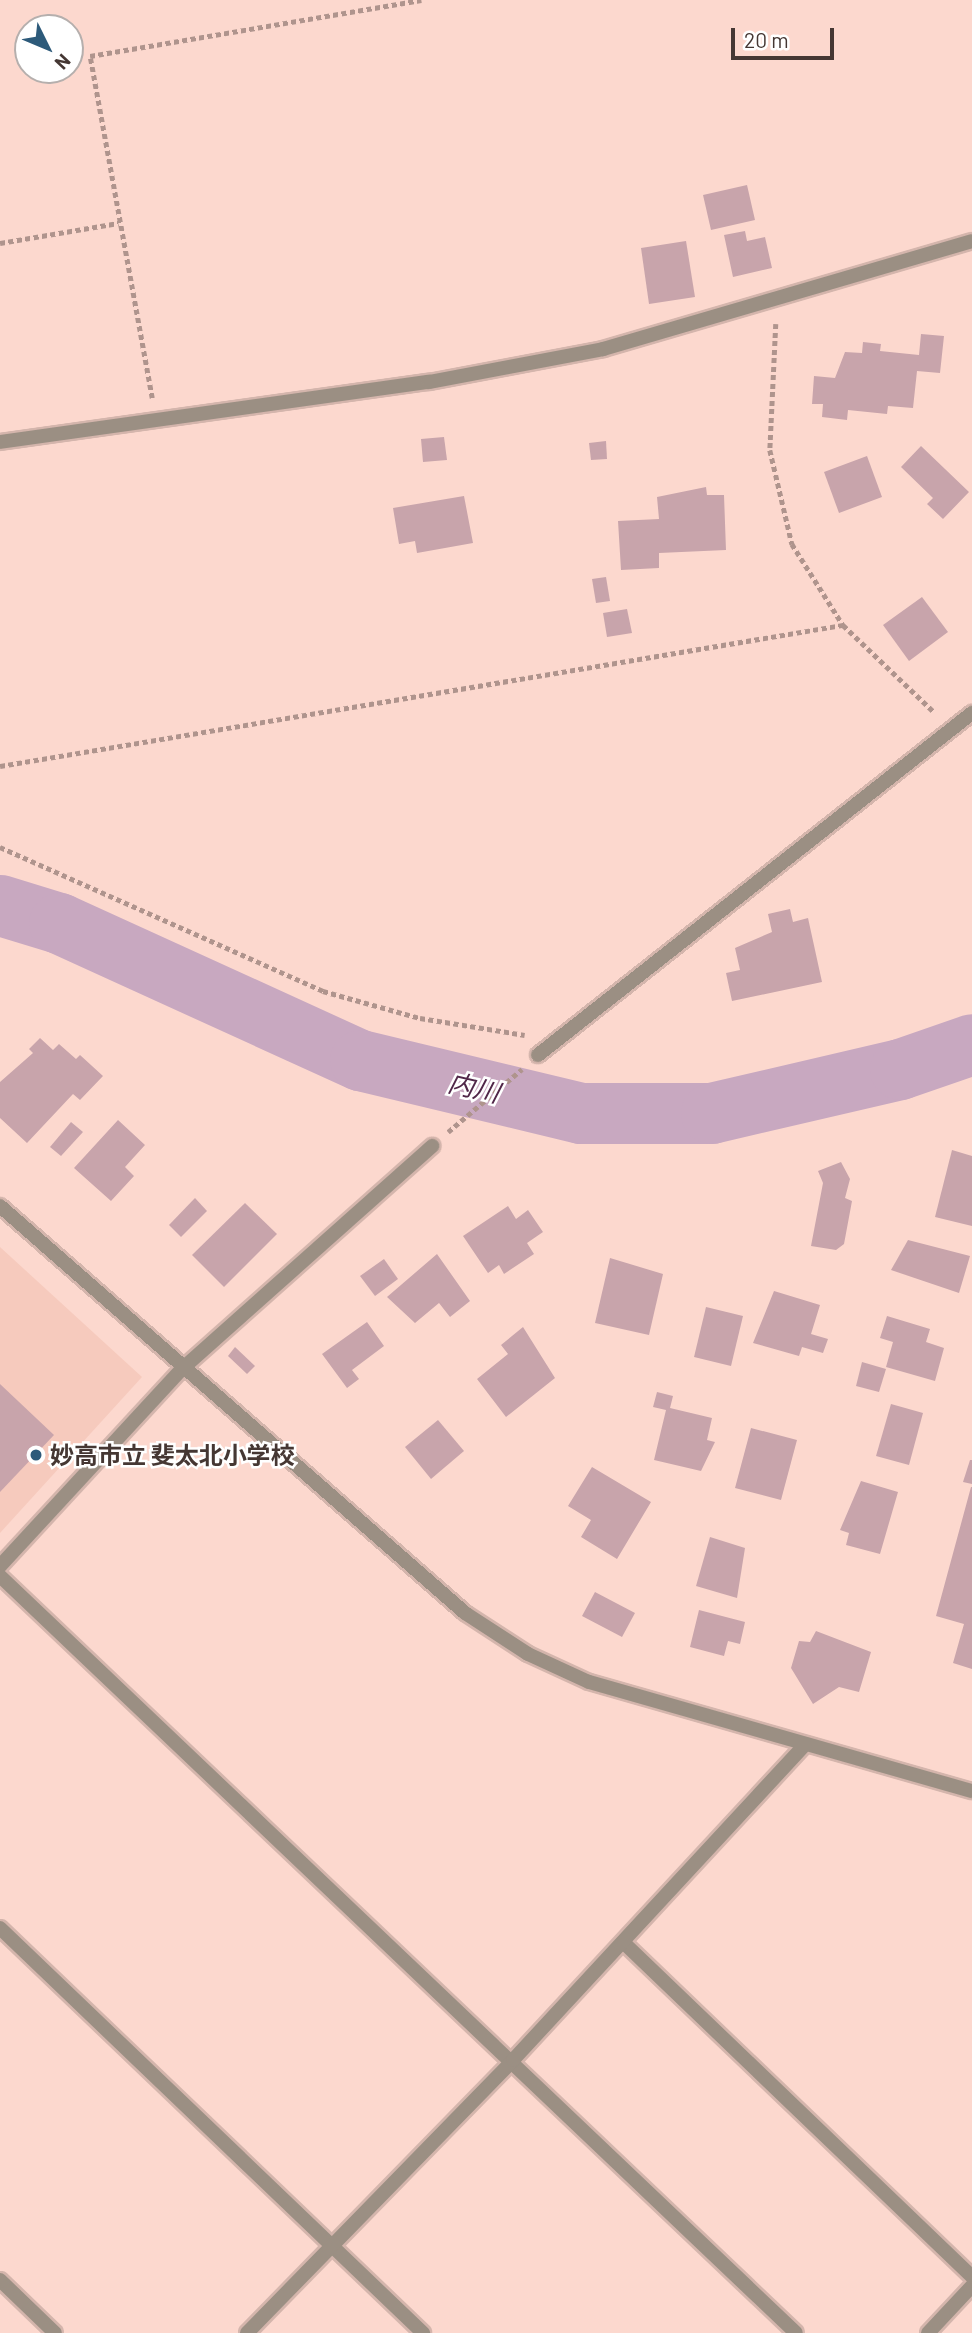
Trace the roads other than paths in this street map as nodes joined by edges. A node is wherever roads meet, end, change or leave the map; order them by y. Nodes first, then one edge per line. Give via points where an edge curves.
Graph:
1 (972, 241) edge
2 (0, 442) edge
3 (972, 713) edge
4 (538, 1055) road end
5 (432, 1146) road end
6 (0, 1206) edge
7 (183, 1368) junction
8 (0, 1566) edge
9 (0, 1576) edge
10 (805, 1745) junction
11 (972, 1791) edge
12 (0, 1928) edge
13 (623, 1942) junction
14 (513, 2060) junction
15 (332, 2244) junction
16 (972, 2277) edge
17 (0, 2280) edge
18 (972, 2286) edge
19 (55, 2333) edge
20 (247, 2333) edge
21 (423, 2333) edge
22 (796, 2333) edge
23 (928, 2333) edge

1 - 2 street via 778,302 589,352 157,423
3 - 4 street
5 - 7 street
6 - 7 street
7 - 8 street
7 - 10 street via 465,1612 528,1654 589,1682
9 - 14 street
10 - 11 street
10 - 13 street
12 - 15 street
13 - 14 street
13 - 16 street
14 - 15 street
14 - 22 street
15 - 20 street
15 - 21 street
17 - 19 street
18 - 23 street

